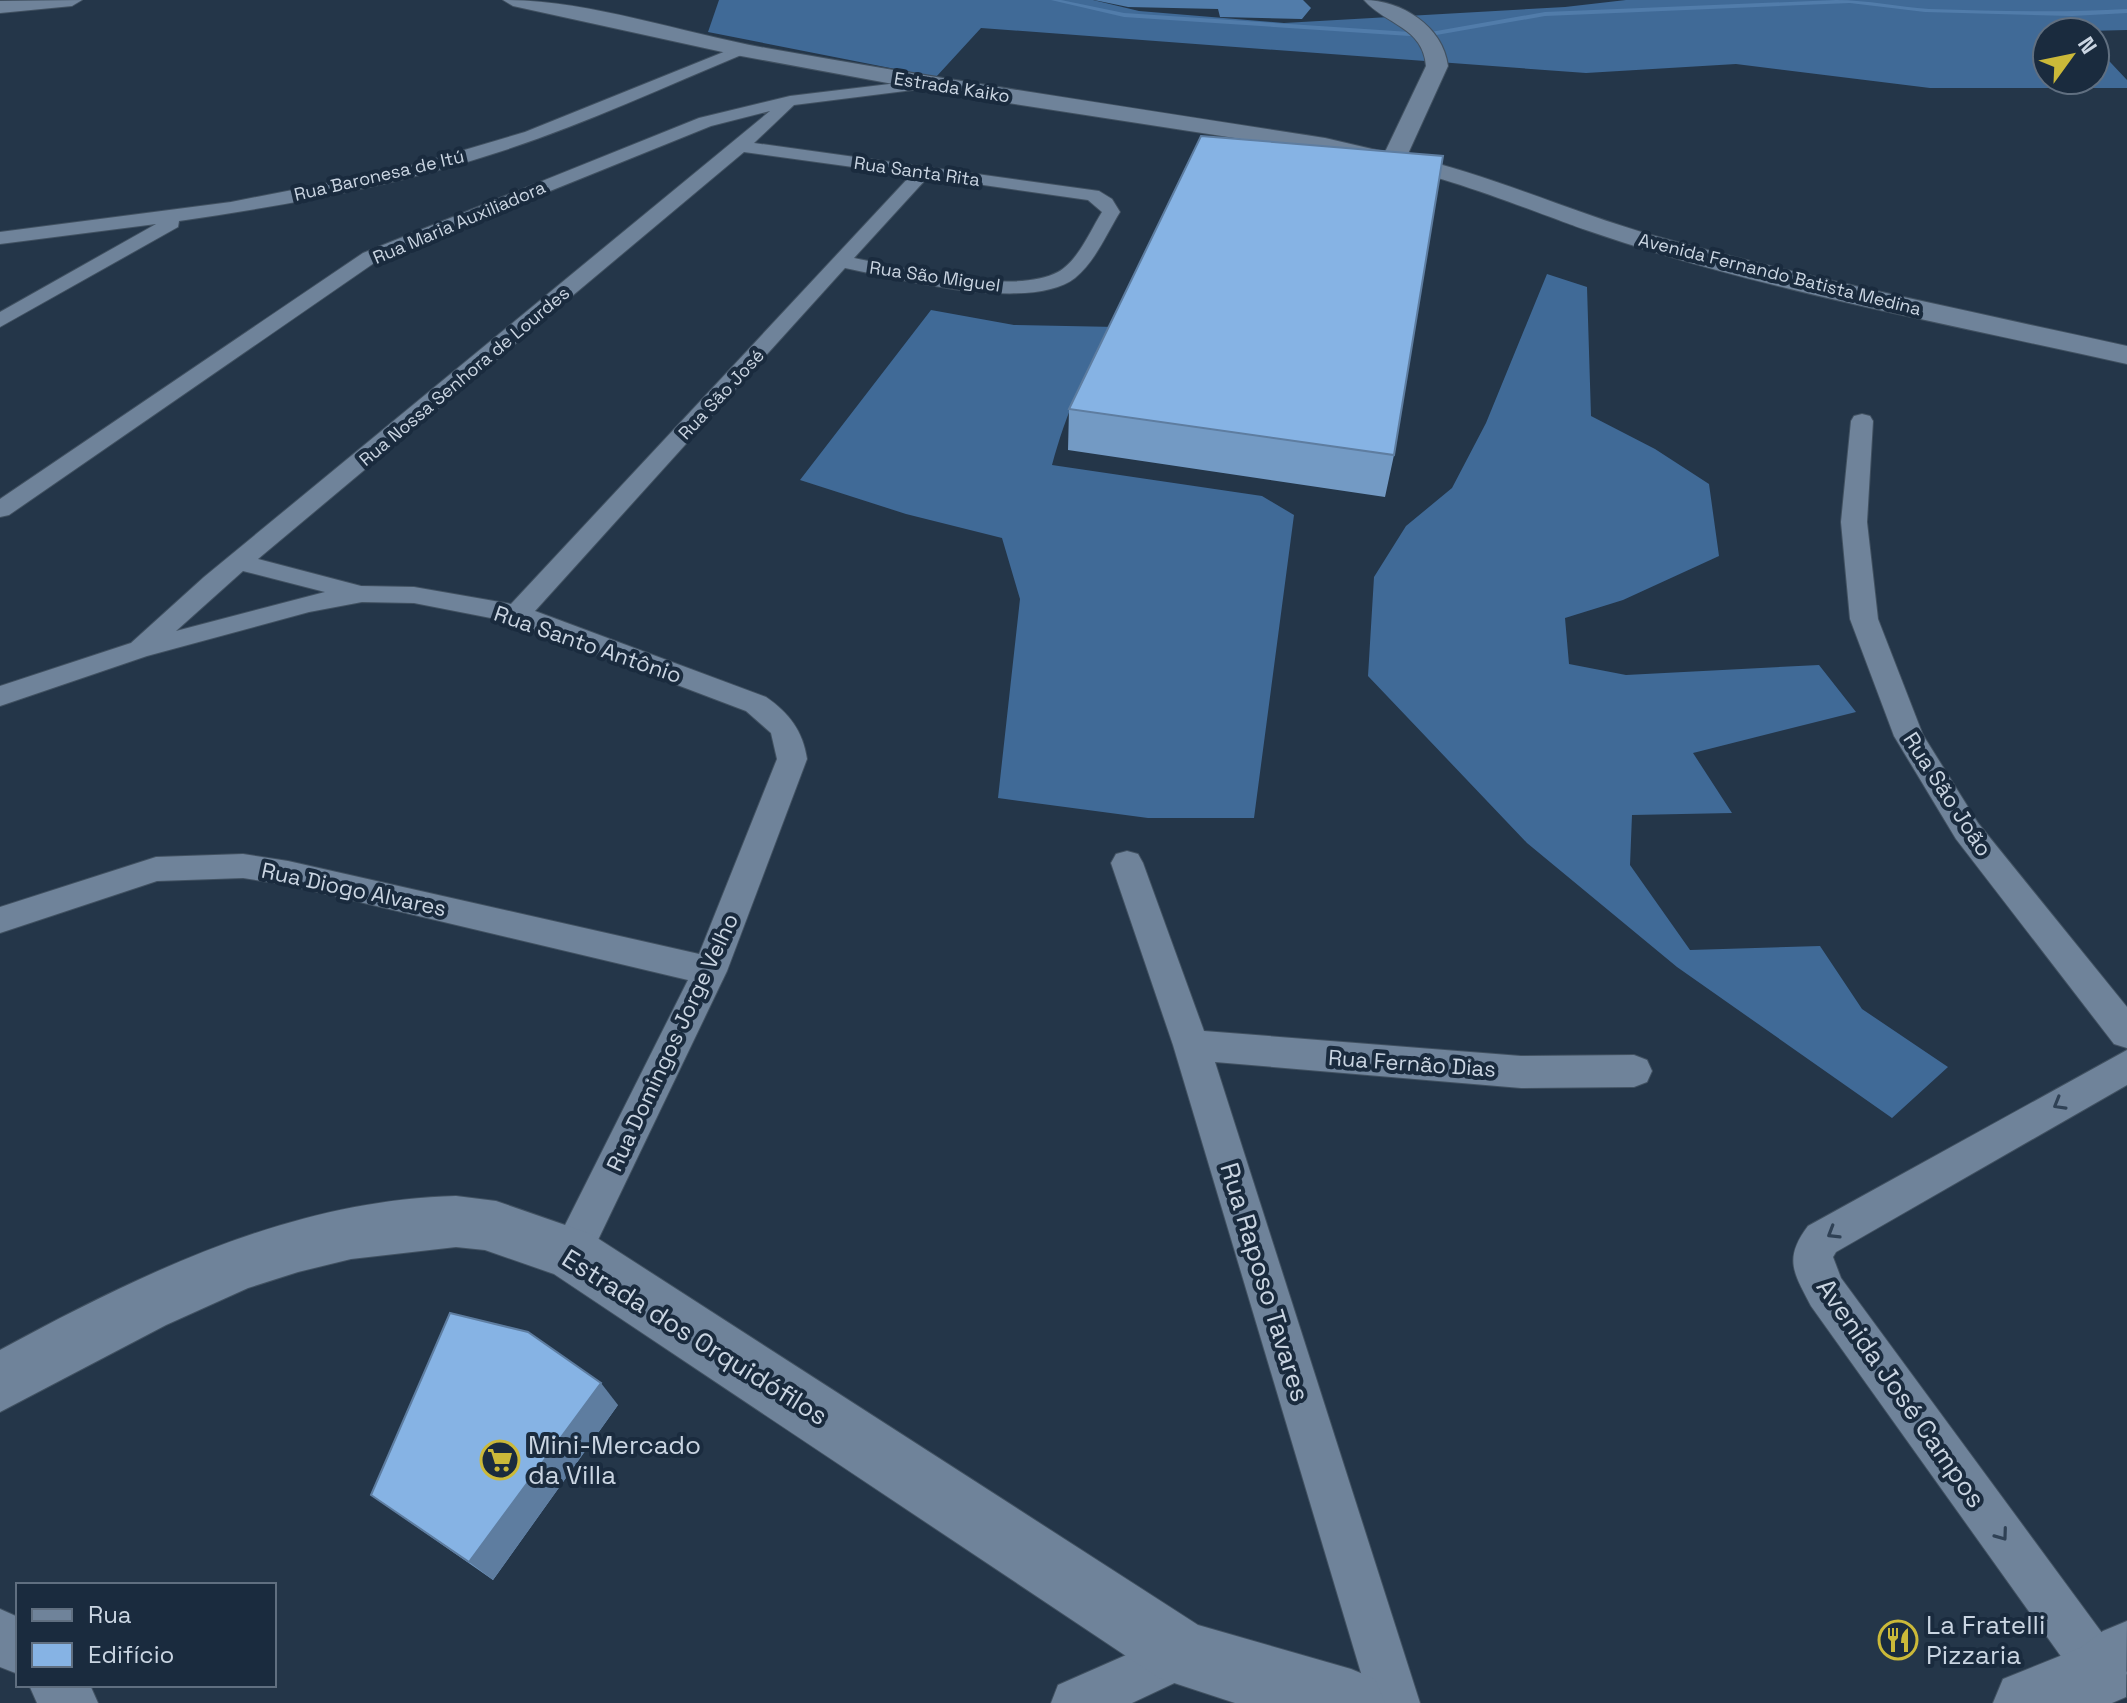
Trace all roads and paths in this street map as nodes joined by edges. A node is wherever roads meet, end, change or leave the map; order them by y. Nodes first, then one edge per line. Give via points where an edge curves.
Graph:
1 (72, 0) edge
2 (513, 0) edge
3 (1382, 4) edge
4 (0, 7) edge
5 (741, 50) junction
6 (931, 84) junction
7 (790, 101) junction
8 (740, 146) junction
9 (1392, 163) junction
10 (923, 172) junction
11 (1093, 195) joint
12 (185, 215) junction
13 (0, 238) edge
14 (843, 262) junction
15 (0, 321) edge
16 (2127, 355) edge
17 (1862, 421) dead end
18 (0, 510) edge
19 (239, 562) junction
20 (362, 594) junction
21 (517, 614) junction
22 (137, 650) junction
23 (0, 696) edge
24 (789, 736) joint
25 (1127, 863) dead end
26 (0, 920) edge
27 (710, 971) junction
28 (2127, 1033) edge
29 (1191, 1045) junction
30 (2127, 1066) edge
31 (1634, 1071) dead end
32 (571, 1253) junction
33 (0, 1382) edge
34 (0, 1633) edge
35 (16, 1648) edge
36 (1183, 1654) junction
37 (2115, 1664) edge
38 (56, 1687) edge
39 (73, 1703) edge
40 (1076, 1703) edge
41 (1351, 1703) edge
42 (1395, 1703) edge
43 (2027, 1703) edge

1 - 4 street
2 - 5 street, Estrada Kaiko
3 - 9 street via 1422,31 1437,55 1437,66
5 - 6 street, Estrada Kaiko
5 - 12 street, Rua Baronesa de Itú via 458,159
6 - 7 street, Rua Maria Auxiliadora
6 - 9 street, Estrada Kaiko via 1325,145
7 - 8 street, Rua Nossa Senhora de Lourdes
7 - 18 street, Rua Maria Auxiliadora via 705,122 370,257
8 - 10 street, Rua Santa Rita
8 - 19 street, Rua Nossa Senhora de Lourdes
9 - 16 street, Avenida Fernando Batista Medina via 1440,171 1641,240 1760,273
10 - 11 street, Rua Santa Rita
10 - 14 street, Rua São José
11 - 14 street, Rua São Miguel via 1111,212 1068,275 1049,284 995,287
12 - 13 street, Rua Baronesa de Itú
12 - 15 street
14 - 21 street, Rua São José
17 - 28 street, Rua São João via 1854,522 1864,619 1909,736 1967,831
19 - 20 street
19 - 22 street, Rua Nossa Senhora de Lourdes
20 - 21 street, Rua Santo Antônio via 414,595
20 - 22 street, Rua Santo Antônio
21 - 24 street, Rua Santo Antônio via 756,704 778,719
22 - 23 street, Rua Santo Antônio
24 - 27 street, Rua Domingos Jorge Velho via 792,759
25 - 29 street, Rua Raposo Tavares
26 - 27 street, Rua Diogo Alvares via 156,869 243,866
27 - 32 street, Rua Domingos Jorge Velho
29 - 31 street, Rua Fernão Dias via 1521,1072
29 - 42 street, Rua Raposo Tavares
30 -> 37 street, Avenida José Campos via 1822,1239 1812,1253 1826,1292
32 - 33 street, Estrada dos Orquidófilos via 483,1224 427,1223 300,1243 233,1265 154,1301
32 - 36 street, Estrada dos Orquidófilos
34 - 35 street
36 - 40 street
36 - 41 street, Estrada dos Orquidófilos
37 - 43 street
38 - 39 street

